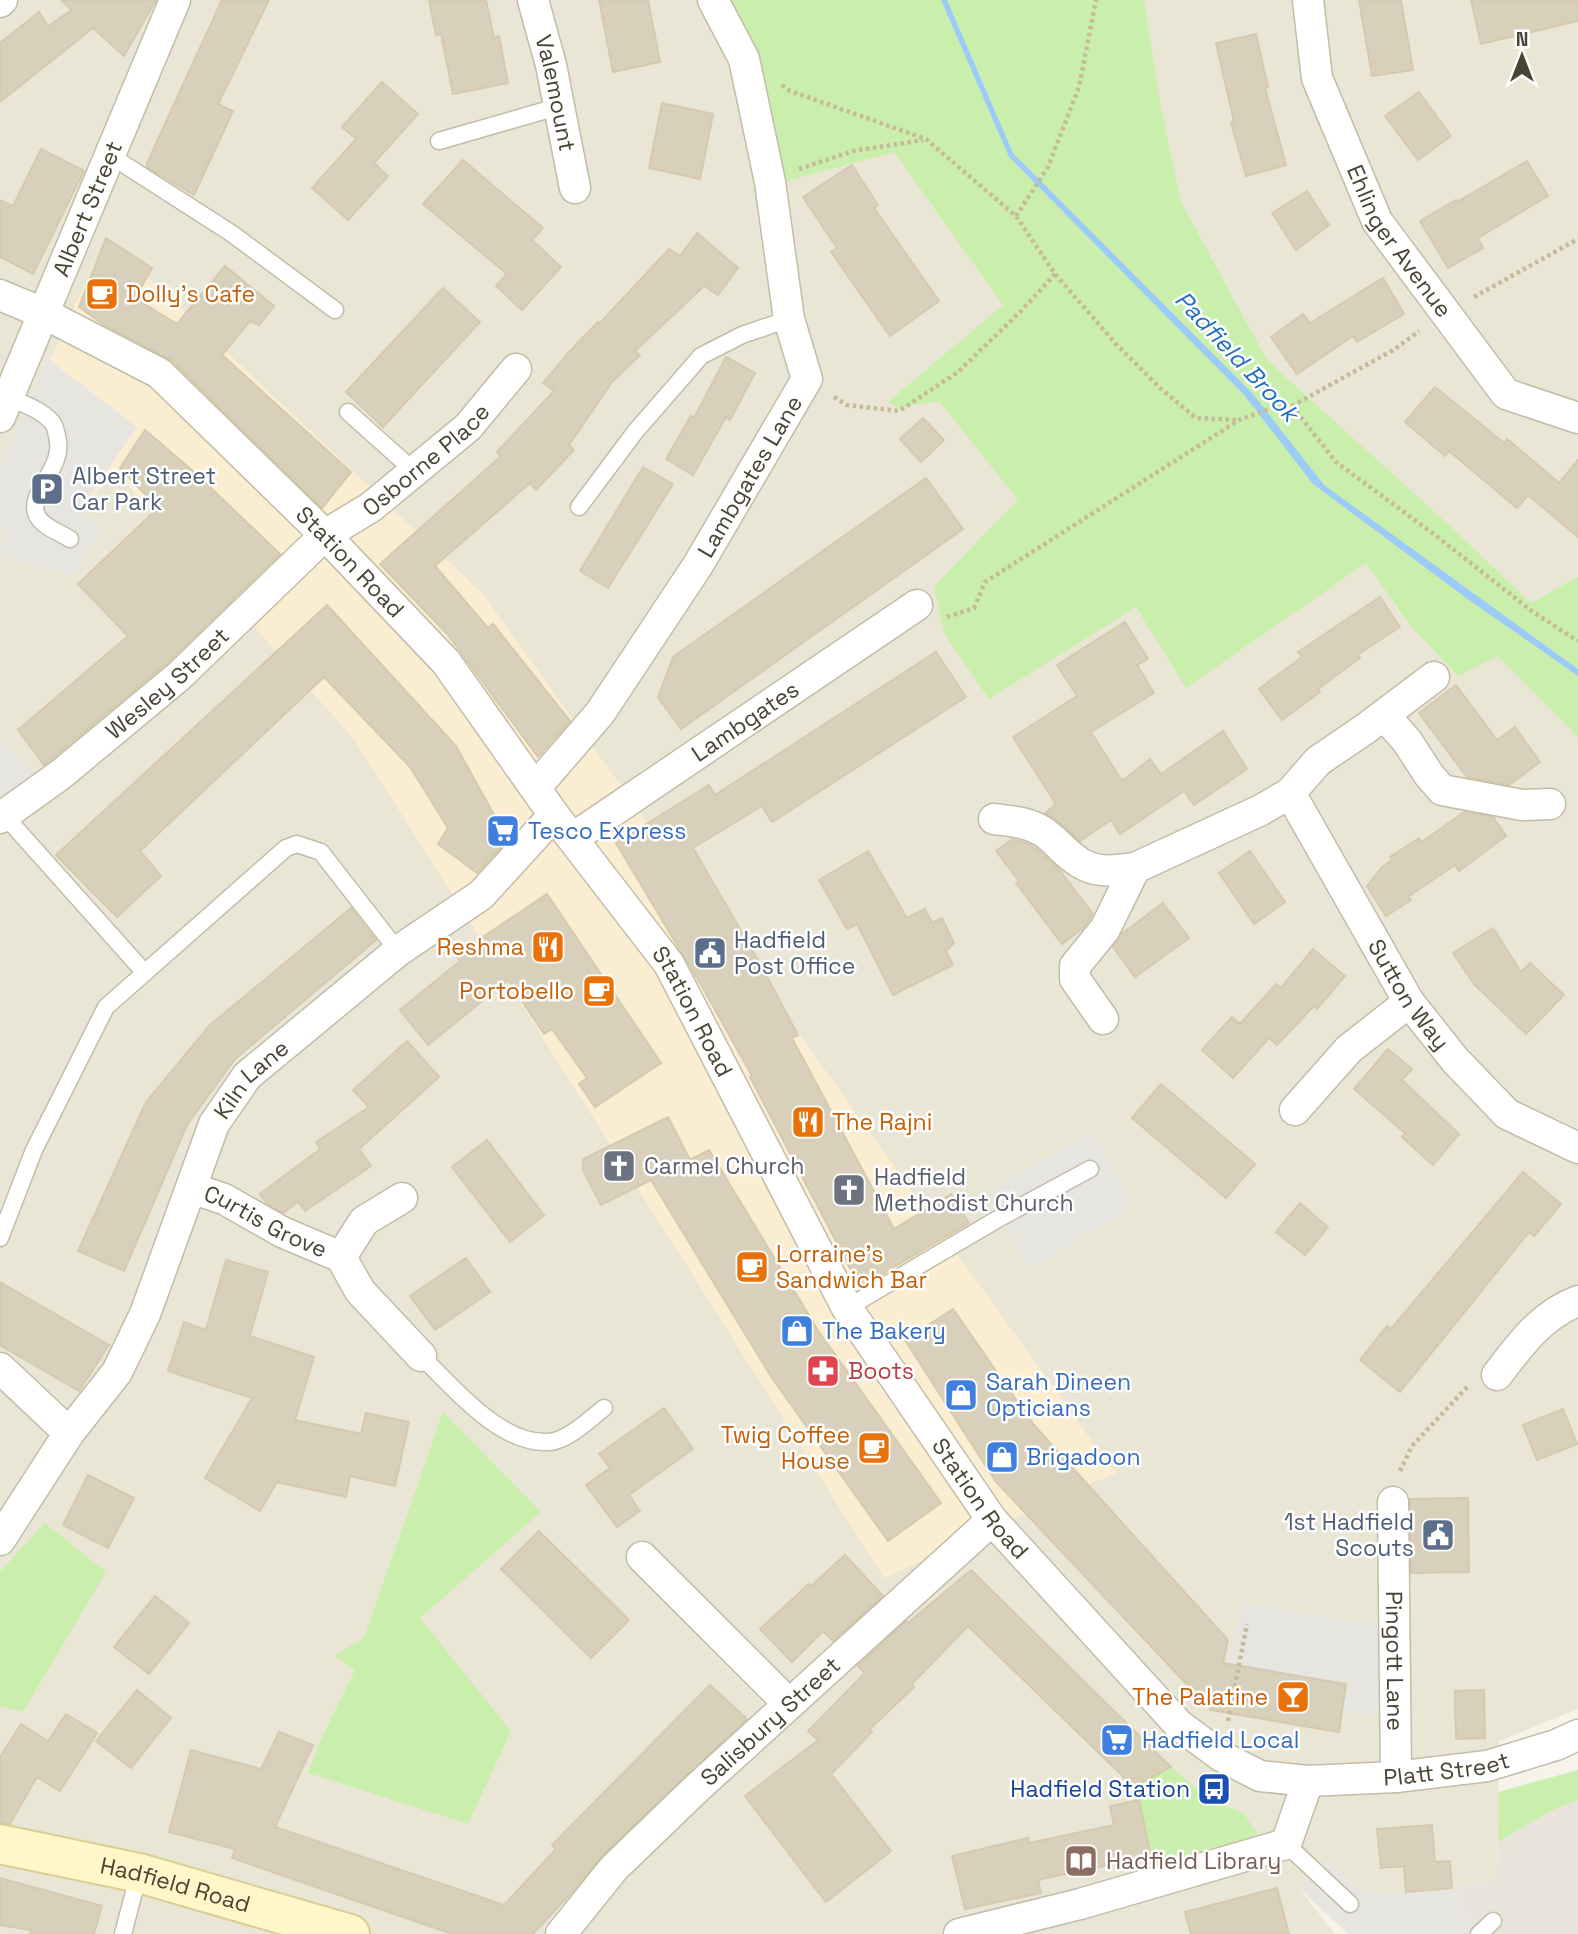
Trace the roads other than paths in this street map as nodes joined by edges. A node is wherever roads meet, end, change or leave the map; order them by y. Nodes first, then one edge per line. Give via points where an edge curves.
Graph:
1 (176, 0) edge
2 (533, 0) edge
3 (713, 0) edge
4 (1308, 0) edge
5 (557, 107) junction
6 (439, 141) dead end
7 (111, 156) junction
8 (575, 188) dead end
9 (0, 295) edge
10 (335, 310) dead end
11 (43, 313) junction
12 (789, 320) junction
13 (516, 369) dead end
14 (4, 407) edge
15 (348, 412) dead end
16 (1578, 418) edge
17 (414, 471) junction
18 (579, 507) dead end
19 (325, 535) junction
20 (70, 539) dead end
21 (917, 605) road end
22 (1434, 677) dead end
23 (1384, 715) junction
24 (536, 787) junction
25 (1290, 793) junction
26 (1550, 804) dead end
27 (554, 815) junction
28 (2, 817) edge
29 (994, 819) dead end
30 (573, 838) junction
31 (1135, 868) junction
32 (398, 951) junction
33 (145, 973) junction
34 (1409, 1002) junction
35 (1103, 1019) dead end
36 (1295, 1110) dead end
37 (1578, 1148) edge
38 (1090, 1169) dead end
39 (191, 1188) junction
40 (402, 1198) dead end
41 (0, 1238) edge
42 (341, 1257) junction
43 (1578, 1301) edge
44 (847, 1308) junction
45 (421, 1356) joint
46 (0, 1368) edge
47 (1497, 1375) road end
48 (604, 1408) dead end
49 (69, 1433) junction
50 (1393, 1502) road end
51 (992, 1520) junction
52 (0, 1540) edge
53 (642, 1557) dead end
54 (788, 1703) junction
55 (1578, 1735) edge
56 (1396, 1777) junction
57 (1308, 1781) junction
58 (0, 1844) edge
59 (1286, 1844) junction
60 (139, 1873) junction
61 (1350, 1904) dead end
62 (1493, 1921) dead end
63 (123, 1934) edge
64 (349, 1934) edge
65 (561, 1934) edge
66 (958, 1934) edge
67 (1479, 1934) edge

1 - 7 street, Albert Street
2 - 5 street, Valemount
3 - 12 street, Lambgates Lane via 744,59 769,182
4 - 16 street, Ehlinger Avenue via 1317,78 1377,221 1506,394
5 - 6 lane
5 - 8 street, Valemount
7 - 10 lane via 231,233
7 - 11 street, Albert Street
9 - 11 street, Station Road
11 - 14 street, Albert Street
11 - 19 street, Station Road via 159,373
12 - 18 lane via 742,335 701,356 635,432
12 - 24 street, Lambgates Lane via 807,379 691,577 600,713
13 - 17 street, Osborne Place via 468,427
14 - 20 lane via 44,414 54,424 59,441 57,462 42,487 36,513 45,525
15 - 17 lane
17 - 19 street, Osborne Place via 371,507
19 - 24 street, Station Road via 446,662
19 - 28 street, Wesley Street via 179,676
21 - 30 street, Lambgates
22 - 23 street
23 - 25 street via 1318,761
23 - 26 street via 1443,790 1522,805
24 - 27 street, Station Road
25 - 31 street
25 - 34 street, Sutton Way
27 - 30 street, Station Road
27 - 32 street, Kiln Lane via 481,895
28 - 33 lane
29 - 31 street via 1017,821 1043,832 1086,867 1108,871
30 - 44 street, Station Road via 669,964
31 - 35 street via 1105,929 1075,966 1075,979
32 - 33 lane via 321,852 297,844 286,848
32 - 39 street, Kiln Lane via 247,1076 215,1124
33 - 41 lane via 106,1007 34,1150
34 - 36 street via 1349,1049
34 - 37 street, Sutton Way via 1455,1060 1507,1114
38 - 44 lane
39 - 42 street, Curtis Grove via 224,1199 282,1233
39 - 49 street, Kiln Lane via 145,1314 117,1372
40 - 42 street, Curtis Grove via 364,1221
42 - 45 street, Curtis Grove via 360,1291
43 - 47 street via 1559,1308 1527,1337
44 - 51 street, Station Road
45 - 48 lane via 484,1417 521,1438 550,1443 574,1432
46 - 49 street
49 - 52 street, Kiln Lane
50 - 56 street, Pingott Lane
51 - 54 street, Salisbury Street
51 - 57 street, Station Road via 1179,1725 1221,1756 1260,1776
53 - 54 street
54 - 65 street, Salisbury Street via 614,1868
55 - 56 street, Platt Street via 1487,1766
56 - 57 street, Platt Street
57 - 59 street
58 - 60 street, Hadfield Road
59 - 61 lane
59 - 66 street
60 - 63 lane
60 - 64 street, Hadfield Road
62 - 67 lane

